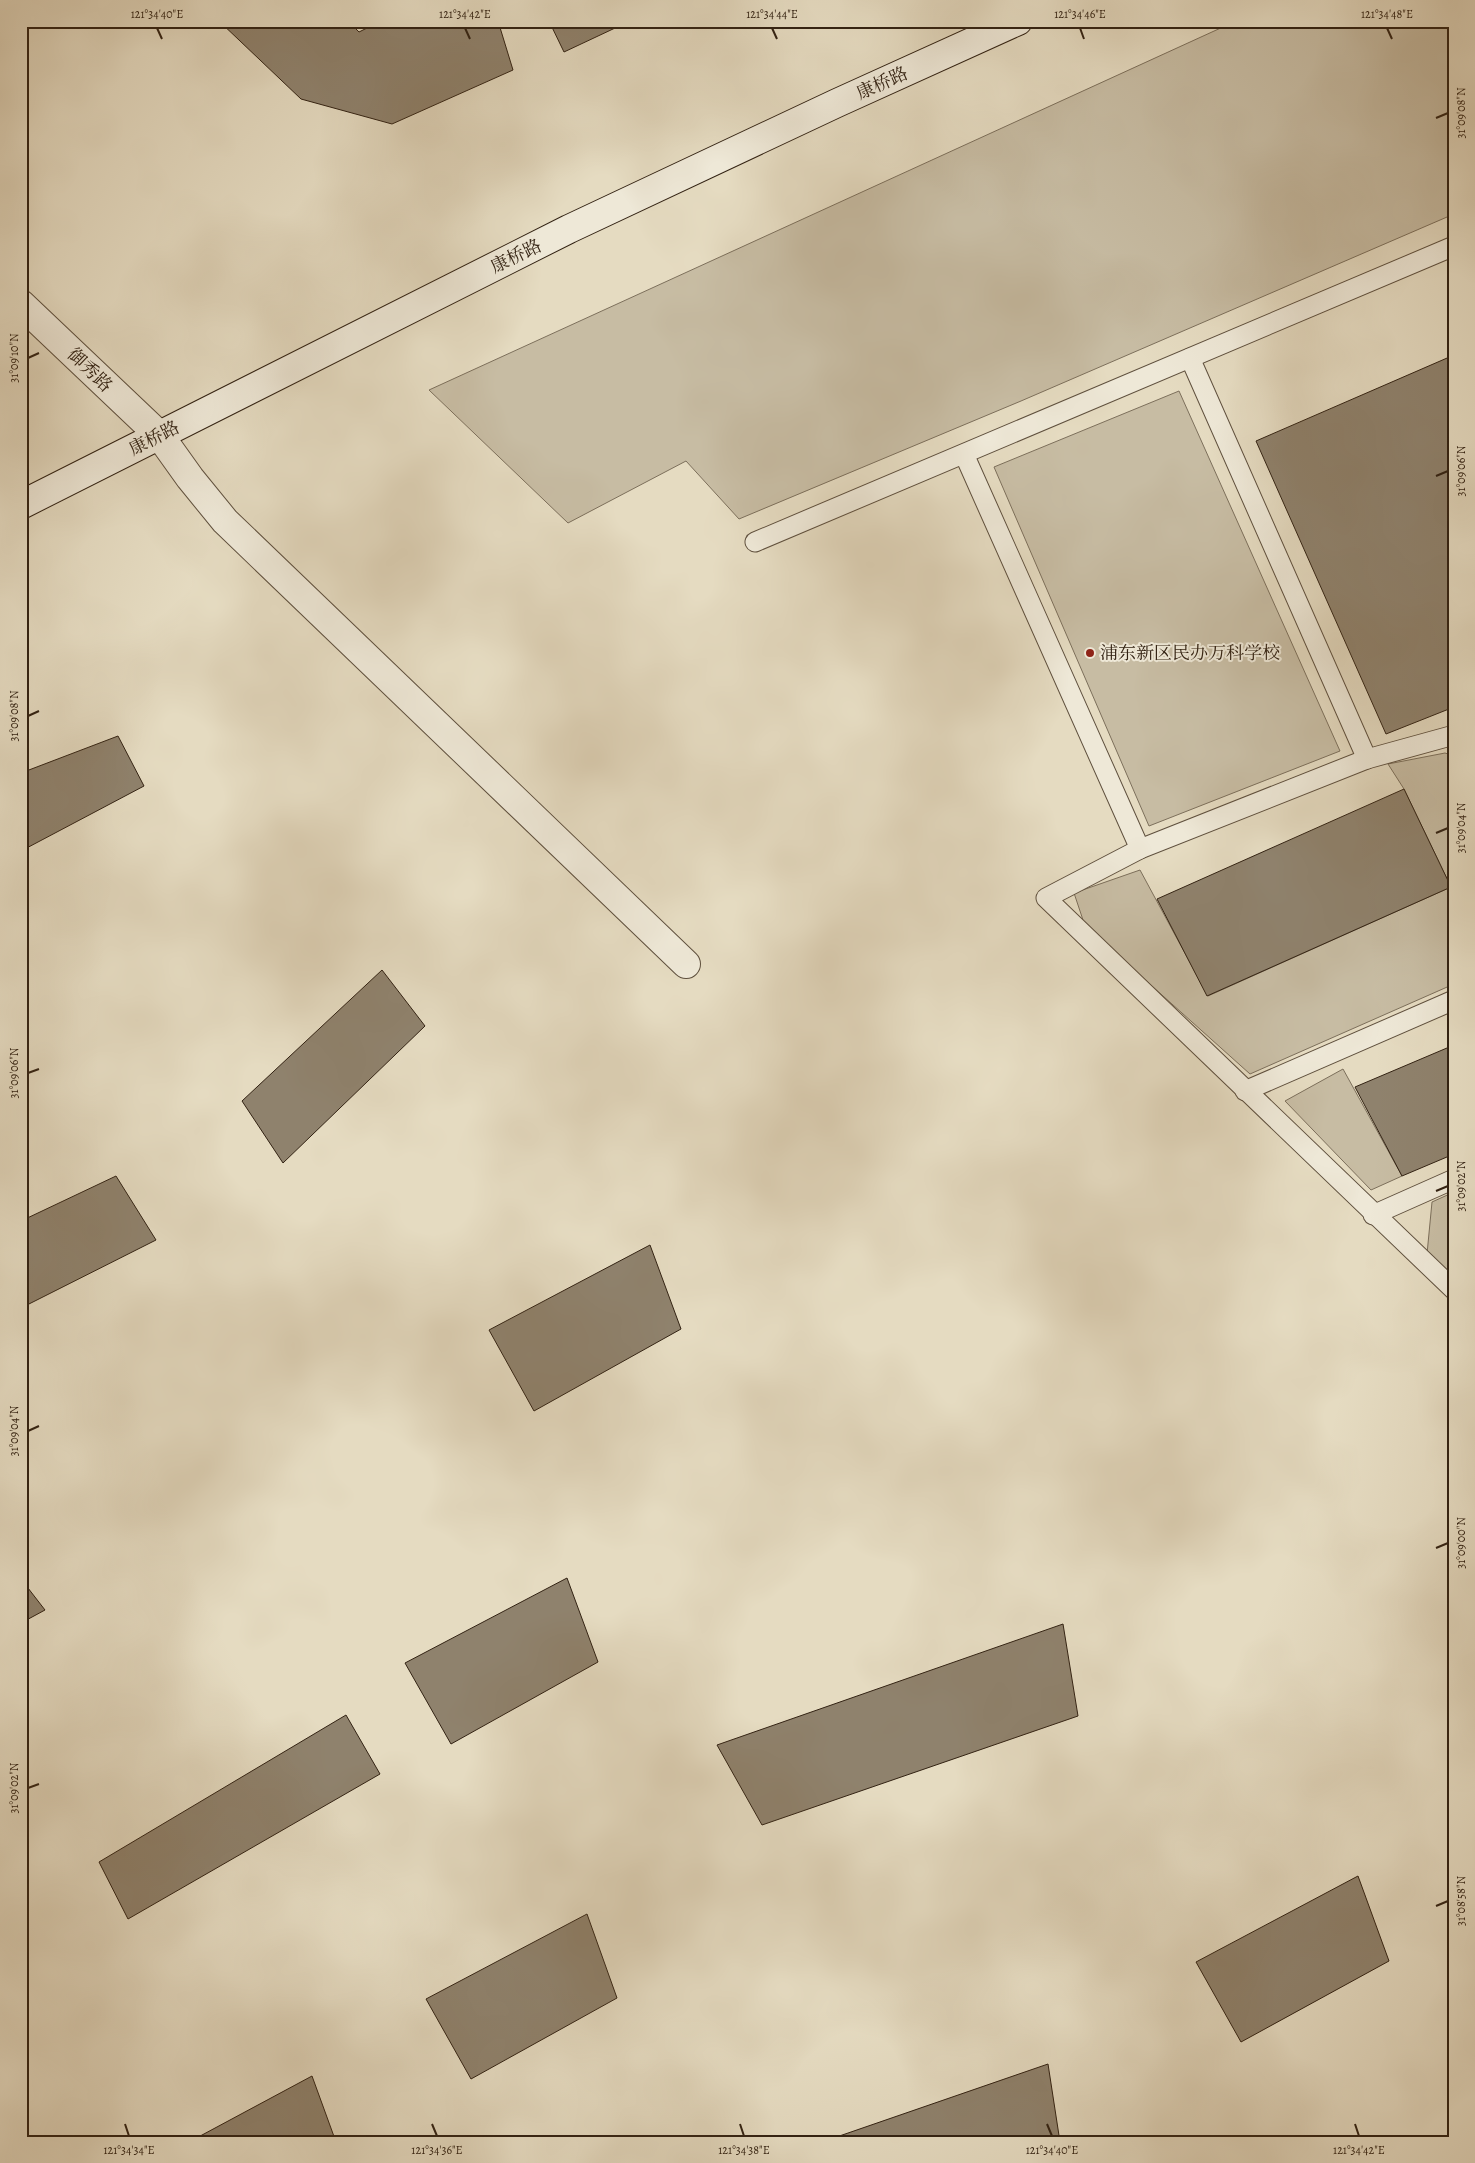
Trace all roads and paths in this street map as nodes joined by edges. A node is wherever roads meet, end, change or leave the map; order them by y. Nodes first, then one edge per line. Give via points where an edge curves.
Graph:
1 (1018, 21) edge
2 (1454, 246) edge
3 (21, 304) edge
4 (1190, 358) junction
5 (160, 436) junction
6 (964, 454) junction
7 (21, 505) edge
8 (755, 542) dead end
9 (1454, 735) edge
10 (1367, 759) junction
11 (1140, 849) junction
12 (686, 964) dead end
13 (1454, 1000) edge
14 (1244, 1091) junction
15 (1454, 1179) edge
16 (1373, 1214) junction
17 (1454, 1290) edge

1 - 5 main road, 康桥路 via 569,229
2 - 4 lane
3 - 5 main road, 御秀路
4 - 6 lane
4 - 10 lane
5 - 7 main road, 康桥路
5 - 12 main road, 御秀路 via 225,521
6 - 8 lane
6 - 11 lane
9 - 10 lane
10 - 11 lane
11 - 14 lane via 1046,898
13 - 14 lane
14 - 16 lane
15 - 16 lane
16 - 17 lane

